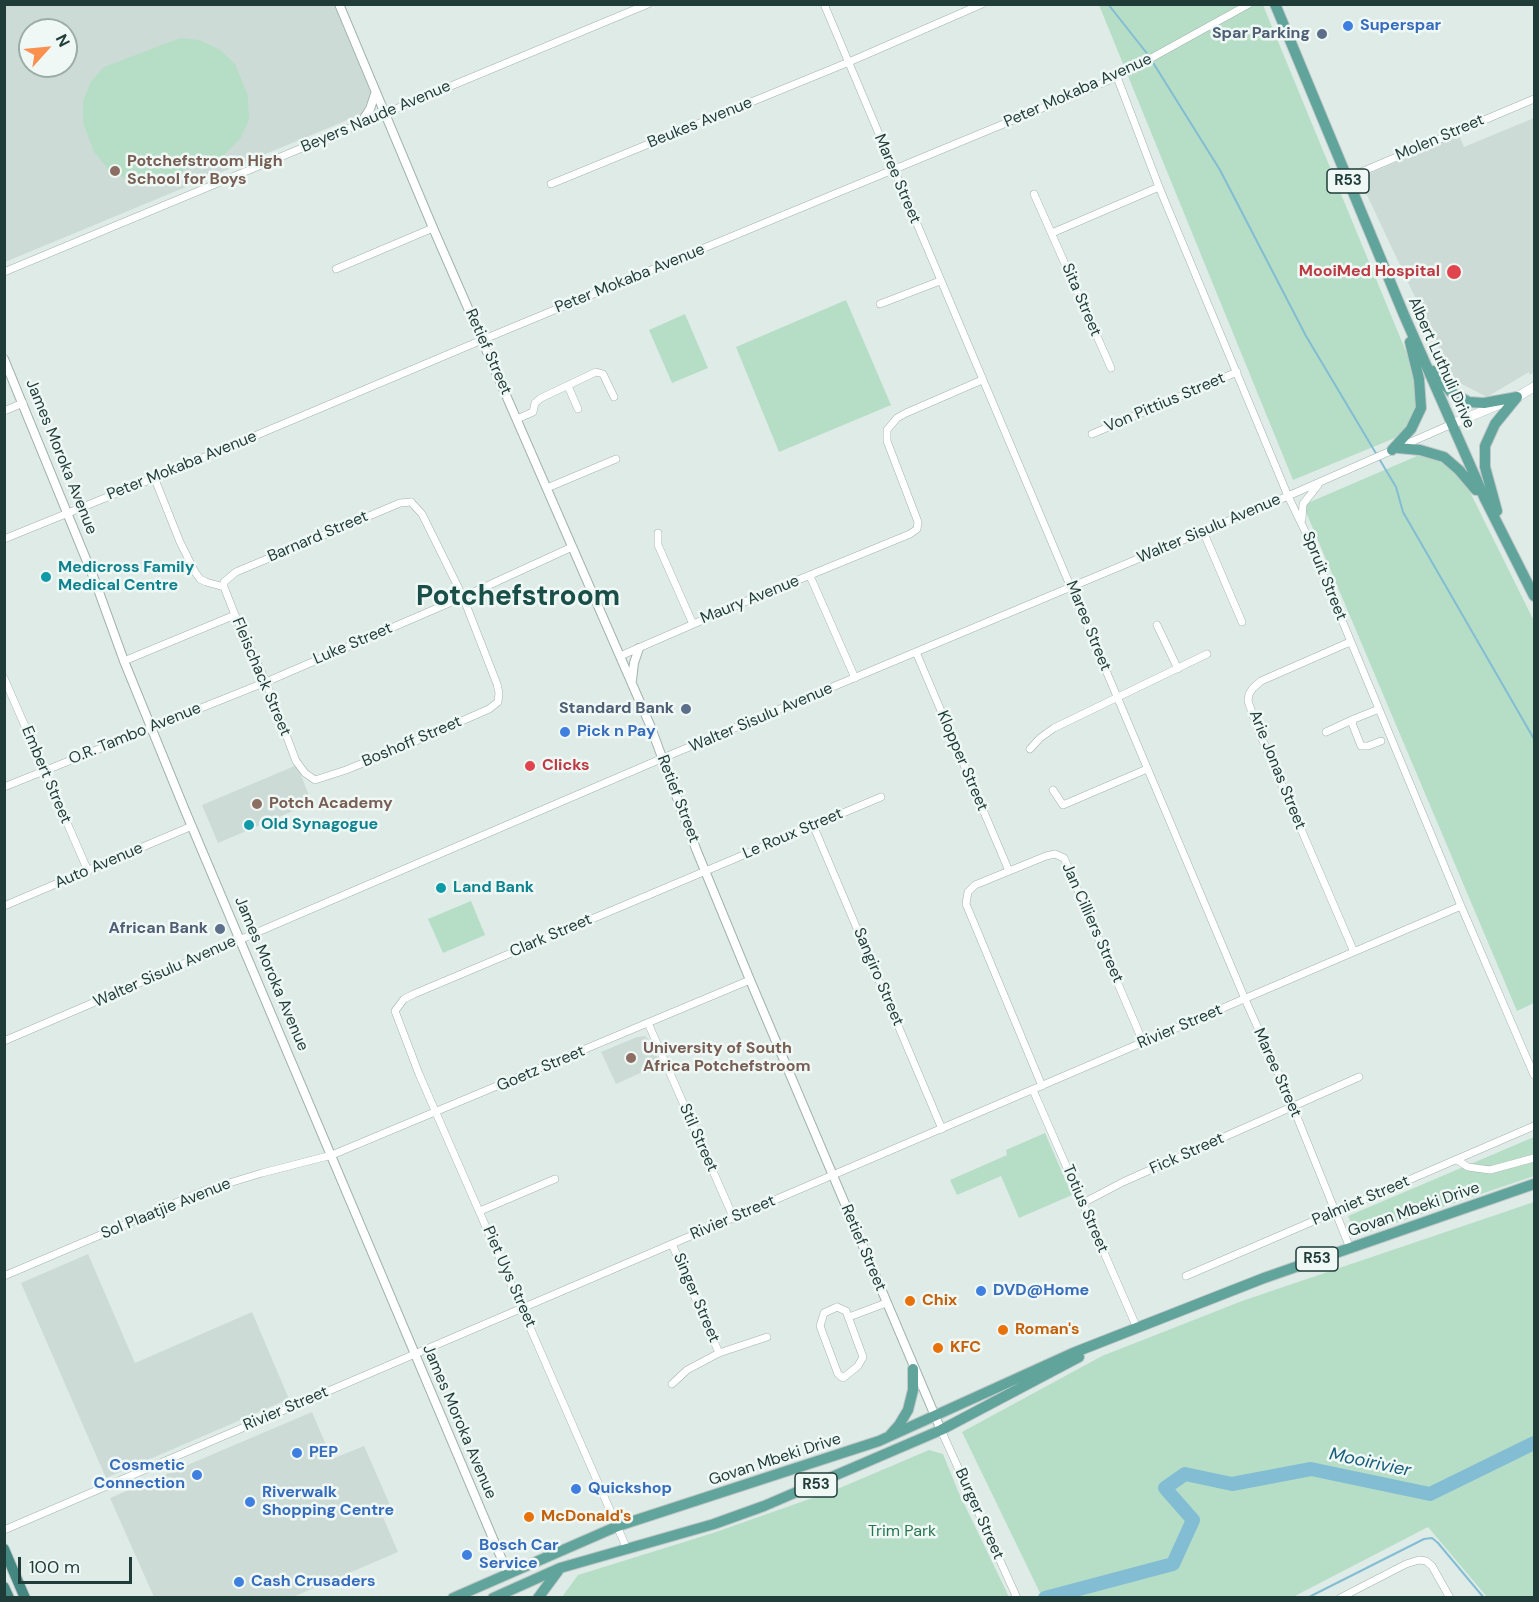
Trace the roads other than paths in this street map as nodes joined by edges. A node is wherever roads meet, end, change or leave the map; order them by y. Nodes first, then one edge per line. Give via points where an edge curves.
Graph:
1 (339, 4) edge
2 (648, 4) edge
3 (824, 4) edge
4 (982, 4) edge
5 (1249, 4) edge
6 (1275, 4) edge
7 (849, 62) junction
8 (1117, 77) junction
9 (375, 92) junction
10 (1534, 99) edge
11 (384, 114) junction
12 (362, 123) junction
13 (893, 170) junction
14 (1347, 178) junction
15 (551, 184) dead end
16 (1159, 187) junction
17 (1035, 194) dead end
18 (433, 228) junction
19 (1052, 233) junction
20 (336, 269) dead end
21 (4, 272) edge
22 (940, 281) junction
23 (880, 304) dead end
24 (1404, 315) junction
25 (482, 340) junction
26 (1422, 356) junction
27 (4, 358) edge
28 (1111, 368) dead end
29 (1238, 372) junction
30 (982, 380) junction
31 (568, 386) junction
32 (1534, 387) edge
33 (614, 397) dead end
34 (1517, 397) junction
35 (23, 403) junction
36 (578, 409) dead end
37 (4, 411) edge
38 (517, 419) junction
39 (1452, 424) junction
40 (1092, 434) dead end
41 (1391, 450) junction
42 (616, 459) dead end
43 (154, 477) junction
44 (1322, 481) junction
45 (547, 488) junction
46 (1288, 496) junction
47 (1485, 499) junction
48 (68, 513) junction
49 (1304, 529) junction
50 (1203, 531) junction
51 (658, 533) dead end
52 (1504, 535) junction
53 (4, 539) edge
54 (572, 547) junction
55 (810, 576) junction
56 (1071, 586) junction
57 (224, 587) junction
58 (1534, 596) edge
59 (463, 597) junction
60 (235, 615) junction
61 (1242, 622) dead end
62 (693, 624) junction
63 (1157, 625) dead end
64 (1350, 642) junction
65 (639, 648) junction
66 (916, 652) junction
67 (1207, 654) dead end
68 (620, 656) junction
69 (124, 661) junction
70 (1178, 669) junction
71 (4, 678) edge
72 (855, 678) junction
73 (266, 682) junction
74 (632, 683) junction
75 (1117, 698) junction
76 (1379, 709) junction
77 (1354, 719) junction
78 (152, 728) junction
79 (1326, 732) dead end
80 (1380, 741) dead end
81 (1030, 749) dead end
82 (663, 758) junction
83 (1147, 769) junction
84 (45, 771) junction
85 (315, 780) joint
86 (4, 787) edge
87 (1053, 790) dead end
88 (881, 797) dead end
89 (813, 825) junction
90 (192, 826) junction
91 (705, 870) junction
92 (88, 871) junction
93 (1009, 871) junction
94 (4, 906) edge
95 (1461, 906) junction
96 (241, 939) junction
97 (1354, 952) junction
98 (750, 980) junction
99 (1245, 999) junction
100 (398, 1005) joint
101 (648, 1023) junction
102 (4, 1041) edge
103 (1143, 1042) junction
104 (1534, 1075) edge
105 (1359, 1077) dead end
106 (1042, 1086) junction
107 (1033, 1090) junction
108 (1293, 1107) junction
109 (437, 1113) junction
110 (1534, 1126) edge
111 (942, 1129) junction
112 (332, 1155) junction
113 (1534, 1158) edge
114 (1457, 1160) junction
115 (833, 1175) junction
116 (555, 1179) dead end
117 (1534, 1184) edge
118 (1083, 1203) junction
119 (480, 1211) junction
120 (1336, 1212) junction
121 (734, 1219) junction
122 (672, 1244) junction
123 (1350, 1248) junction
124 (4, 1276) edge
125 (1186, 1276) dead end
126 (886, 1303) junction
127 (523, 1308) junction
128 (849, 1317) junction
129 (1137, 1328) junction
130 (767, 1337) dead end
131 (1102, 1342) junction
132 (719, 1353) junction
133 (414, 1354) junction
134 (913, 1369) junction
135 (672, 1384) dead end
136 (934, 1416) junction
137 (941, 1430) junction
138 (889, 1437) junction
139 (618, 1526) junction
140 (4, 1530) edge
141 (4, 1549) edge
142 (627, 1549) junction
143 (560, 1568) junction
144 (508, 1574) junction
145 (4, 1587) edge
146 (516, 1593) edge
147 (9, 1598) edge
148 (25, 1598) edge
149 (453, 1598) edge
150 (493, 1598) edge
151 (538, 1598) edge
152 (1017, 1598) edge
153 (1340, 1598) edge
154 (1450, 1598) edge

1 - 9 street, Retief Street
2 - 11 street, Beyers Naude Avenue
3 - 7 street, Maree Street
4 - 7 street, Beukes Avenue
5 - 8 street, Peter Mokaba Avenue
6 - 14 main road, Albert Luthuli Drive / R53
7 - 13 street, Maree Street
7 - 15 street, Beukes Avenue
8 - 13 street, Peter Mokaba Avenue
8 - 16 street, Spruit Street
9 - 11 street, Retief Street
9 - 12 street
10 - 14 street, Molen Street
11 - 12 street, Beyers Naude Avenue
11 - 18 street, Retief Street
12 - 21 street, Beyers Naude Avenue
13 - 22 street, Maree Street
13 - 25 street, Peter Mokaba Avenue
14 - 24 main road, Albert Luthuli Drive / R53
16 - 19 street
16 - 29 street, Spruit Street
17 - 19 street, Sita Street
18 - 20 street
18 - 25 street, Retief Street
19 - 28 street, Sita Street
22 - 23 street
22 - 30 street, Maree Street
24 - 26 main road, Albert Luthuli Drive / R53
24 - 41 main road via 1419,379 1421,408 1411,429
25 - 38 street, Retief Street
25 - 43 street, Peter Mokaba Avenue
26 - 34 main road via 1461,399 1484,403
26 - 39 main road, Albert Luthuli Drive / R53
27 - 35 street, James Moroka Avenue
29 - 40 street, Von Pittius Street
29 - 46 street, Spruit Street
30 - 55 street via 906,412 886,430 917,515 917,529
30 - 56 street, Maree Street
31 - 33 street via 601,372
31 - 36 street
31 - 38 street via 537,400 533,412
32 - 34 main road
34 - 39 main road
34 - 52 main road via 1495,424 1485,446 1485,467
35 - 37 street
35 - 48 street, James Moroka Avenue
38 - 45 street, Retief Street
39 - 41 street, Walter Sisulu Avenue
39 - 47 main road, Albert Luthuli Drive / R53
41 - 44 street, Walter Sisulu Avenue
41 - 47 main road via 1420,450 1444,457
42 - 45 street
43 - 48 street, Peter Mokaba Avenue
43 - 57 street via 195,573 206,582
44 - 46 street, Walter Sisulu Avenue
44 - 49 street via 1303,504
45 - 54 street, Retief Street
46 - 49 street, Spruit Street
46 - 50 street, Walter Sisulu Avenue
47 - 52 main road, Albert Luthuli Drive / R53
48 - 53 street, Peter Mokaba Avenue
48 - 69 street, James Moroka Avenue
49 - 64 street, Spruit Street
50 - 56 street, Walter Sisulu Avenue
50 - 61 street
51 - 62 street via 658,545
52 - 58 main road, Albert Luthuli Drive / R53
54 - 59 street, Luke Street
54 - 68 street, Retief Street
55 - 62 street, Maury Avenue
55 - 72 street, Maury Avenue
56 - 66 street, Walter Sisulu Avenue
56 - 75 street, Maree Street
57 - 59 street, Barnard Street via 225,579 236,572 400,502 411,502 422,514
57 - 60 street, Fleischack Street
59 - 73 street, Luke Street
59 - 85 street, Boshoff Street via 499,693 498,702
60 - 69 street
60 - 73 street, Fleischack Street
62 - 65 street, Maury Avenue
63 - 70 street
64 - 76 street, Spruit Street
64 - 97 street, Arie Jonas Street via 1261,681 1252,688 1248,701
65 - 68 street, Maury Avenue
65 - 74 street
66 - 72 street, Walter Sisulu Avenue
66 - 93 street, Klopper Street
67 - 70 street
68 - 74 street, Retief Street
69 - 78 street, James Moroka Avenue
70 - 75 street
71 - 84 street, Embert Street
72 - 82 street, Walter Sisulu Avenue
73 - 78 street, O.R. Tambo Avenue
73 - 85 street, Fleischack Street via 296,761
74 - 82 street, Retief Street
75 - 81 street via 1054,728
75 - 83 street, Maree Street
76 - 77 street
76 - 95 street, Spruit Street
77 - 79 street
77 - 80 street via 1353,729 1361,746
78 - 84 street, O.R. Tambo Avenue
78 - 90 street, James Moroka Avenue
82 - 91 street, Retief Street
82 - 96 street, Walter Sisulu Avenue
83 - 87 street via 1062,805
83 - 99 street, Maree Street
84 - 86 street, O.R. Tambo Avenue
84 - 92 street, Embert Street
88 - 89 street, Le Roux Street
89 - 91 street, Le Roux Street
89 - 111 street, Sangiro Street
90 - 92 street, Auto Avenue
90 - 96 street, James Moroka Avenue
91 - 98 street, Retief Street
91 - 100 street, Clark Street via 414,994
92 - 94 street, Auto Avenue
93 - 103 street, Jan Cilliers Street via 1050,855 1064,858
93 - 106 street via 975,885 968,892 966,904
95 - 97 street, Rivier Street
95 - 104 street, Spruit Street
96 - 102 street, Walter Sisulu Avenue
96 - 112 street, James Moroka Avenue
97 - 99 street, Rivier Street
98 - 101 street, Goetz Street
98 - 115 street, Retief Street
99 - 103 street, Rivier Street
99 - 108 street, Maree Street
100 - 109 street, Piet Uys Street via 398,1020
101 - 109 street, Goetz Street
101 - 121 street, Stil Street
103 - 106 street, Rivier Street
105 - 108 street, Fick Street
106 - 107 street, Rivier Street
107 - 111 street, Rivier Street
107 - 118 street, Totius Street
108 - 118 street, Fick Street
108 - 120 street, Maree Street
109 - 112 street, Goetz Street
109 - 119 street, Piet Uys Street
110 - 114 street, Palmiet Street
111 - 115 street, Rivier Street
112 - 124 street, Sol Plaatjie Avenue via 206,1190
112 - 133 street, James Moroka Avenue
113 - 114 street via 1490,1170 1468,1167
114 - 120 street, Palmiet Street
115 - 121 street, Rivier Street
115 - 126 street, Retief Street
116 - 119 street
117 - 123 main road, Govan Mbeki Drive / R53
118 - 129 street, Totius Street
119 - 127 street, Piet Uys Street
120 - 123 street, Maree Street
120 - 125 street, Palmiet Street
121 - 122 street, Rivier Street
122 - 127 street, Rivier Street
122 - 132 street, Singer Street
123 - 129 main road, Govan Mbeki Drive / R53
126 - 128 street
126 - 134 street, Retief Street
127 - 133 street, Rivier Street
127 - 139 street, Piet Uys Street
128 - 128 street via 862,1357 858,1366 843,1378 838,1374 820,1321 824,1313 837,1307
129 - 131 main road, Govan Mbeki Drive / R53
130 - 132 street, Singer Street
131 - 136 main road, Govan Mbeki Drive / R53
131 - 137 main road, Govan Mbeki Drive / R53
132 - 135 street, Singer Street via 687,1370
133 - 140 street, Rivier Street
133 - 144 street, James Moroka Avenue
134 - 136 street, Retief Street
134 - 138 main road via 908,1410
136 - 137 street, Retief Street
136 - 138 main road, Govan Mbeki Drive / R53
137 - 142 main road, Govan Mbeki Drive / R53 via 764,1506
137 - 152 street, Burger Street
138 - 139 main road, Govan Mbeki Drive / R53
139 - 142 street, Piet Uys Street
139 - 144 main road, Govan Mbeki Drive / R53
141 - 148 highway
142 - 143 main road, Govan Mbeki Drive / R53
143 - 146 main road, Govan Mbeki Drive / R53
143 - 151 main road
144 - 146 main road, James Moroka Avenue
144 - 149 main road, Govan Mbeki Drive / R53
145 - 147 highway
146 - 150 main road, Govan Mbeki Drive / R53
153 - 154 street via 1419,1560 1426,1561 1438,1574

